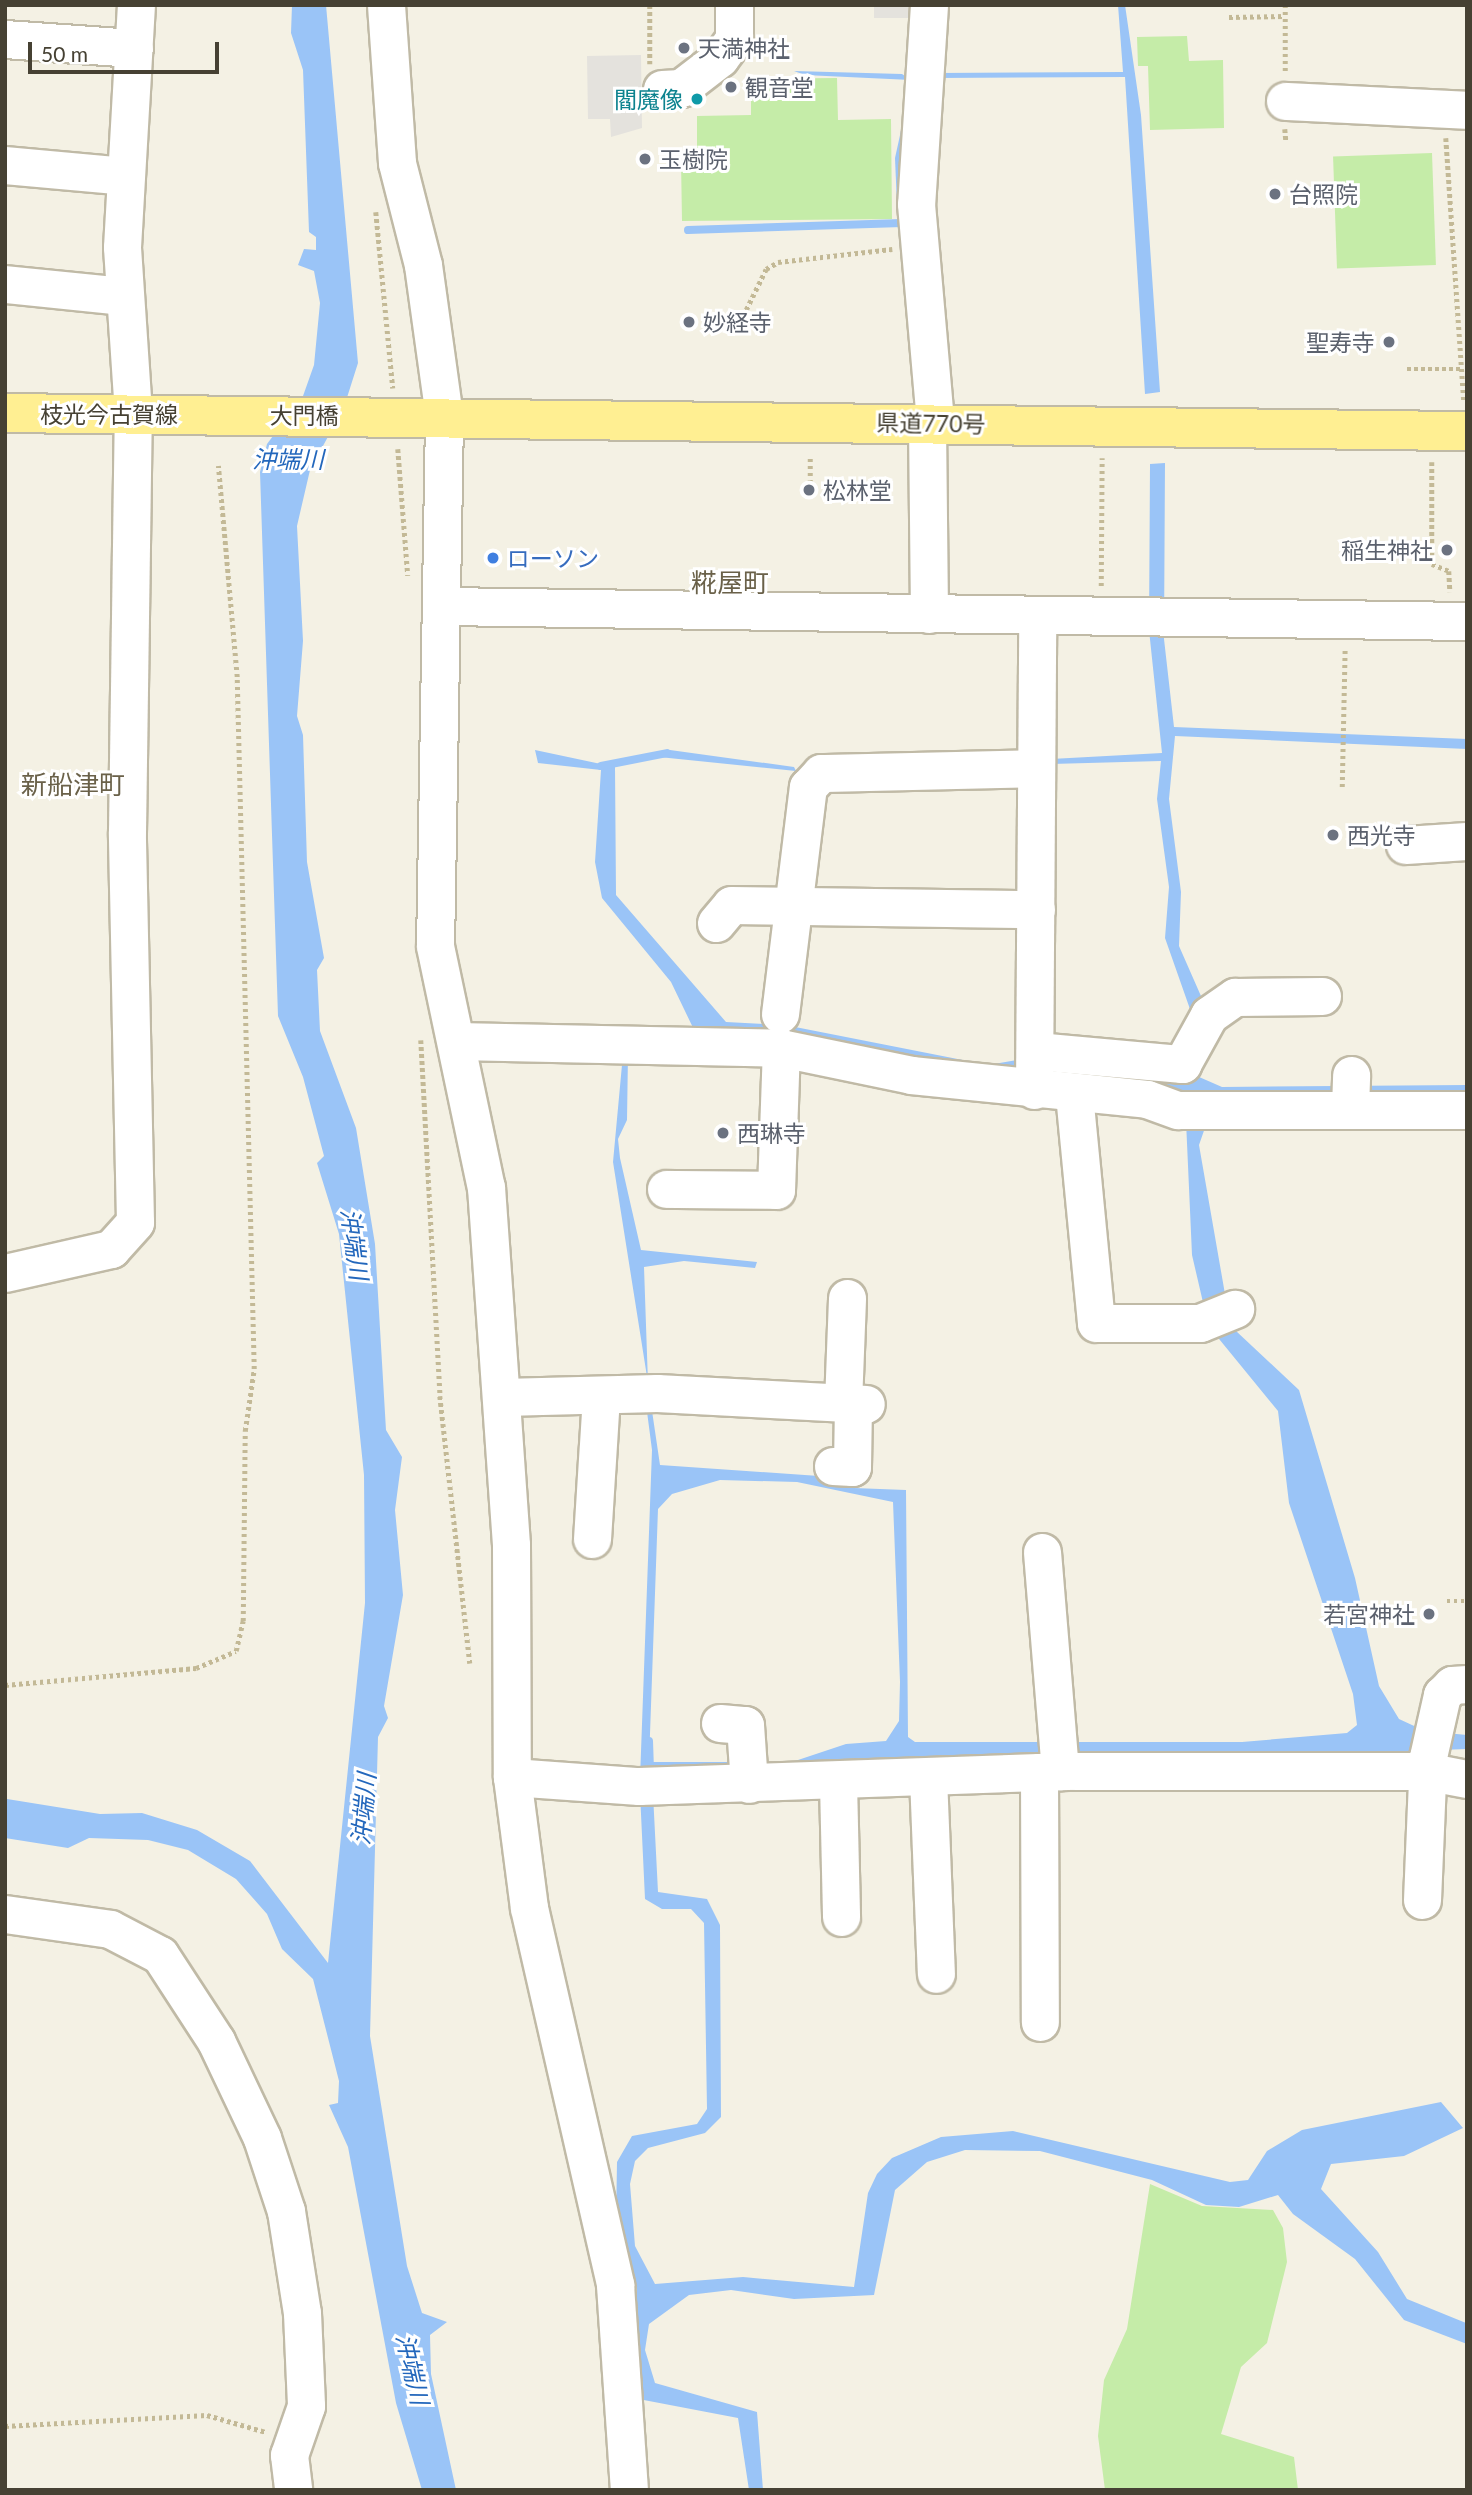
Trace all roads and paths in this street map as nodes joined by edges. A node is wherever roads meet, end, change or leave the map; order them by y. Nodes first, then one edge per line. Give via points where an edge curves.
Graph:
1 (136, 5) edge
2 (386, 5) edge
3 (734, 5) edge
4 (929, 5) edge
5 (1285, 16) dead end
6 (1228, 17) dead end
7 (5, 39) edge
8 (134, 48) junction
9 (662, 89) dead end
10 (1285, 101) dead end
11 (1457, 110) edge
12 (5, 165) edge
13 (126, 176) junction
14 (918, 247) junction
15 (5, 285) edge
16 (124, 296) junction
17 (729, 318) dead end
18 (1407, 369) dead end
19 (1460, 369) junction
20 (5, 413) edge
21 (133, 413) junction
22 (213, 415) joint
23 (395, 416) joint
24 (444, 416) junction
25 (1466, 418) edge
26 (931, 423) junction
27 (1102, 426) junction
28 (810, 447) dead end
29 (1432, 457) dead end
30 (218, 466) dead end
31 (810, 490) dead end
32 (443, 606) junction
33 (929, 614) junction
34 (1037, 615) junction
35 (1101, 615) junction
36 (1346, 619) junction
37 (1459, 621) edge
38 (1036, 768) junction
39 (1342, 787) dead end
40 (1467, 841) edge
41 (1405, 845) dead end
42 (790, 907) junction
43 (1036, 909) junction
44 (716, 923) dead end
45 (1321, 996) dead end
46 (780, 1031) junction
47 (456, 1041) junction
48 (1035, 1074) junction
49 (1074, 1094) junction
50 (1467, 1110) edge
51 (666, 1189) dead end
52 (5, 1273) edge
53 (846, 1298) dead end
54 (1235, 1309) dead end
55 (601, 1396) junction
56 (503, 1397) junction
57 (847, 1403) junction
58 (833, 1466) dead end
59 (592, 1539) dead end
60 (1042, 1552) dead end
61 (1447, 1601) dead end
62 (1467, 1601) edge
63 (1467, 1684) edge
64 (5, 1685) edge
65 (720, 1723) dead end
66 (1429, 1751) junction
67 (1053, 1761) junction
68 (749, 1774) junction
69 (512, 1777) junction
70 (928, 1777) junction
71 (1467, 1779) edge
72 (838, 1782) junction
73 (1422, 1900) dead end
74 (5, 1914) edge
75 (841, 1917) dead end
76 (936, 1974) dead end
77 (1040, 2022) dead end
78 (5, 2426) edge
79 (290, 2472) edge
80 (629, 2490) edge

1 - 8 street
2 - 24 street via 397,163 423,265
3 - 9 street via 734,39 720,58 681,88
4 - 14 street via 926,72 917,122
5 - 6 path
7 - 8 street
8 - 13 street
10 - 11 street
11 - 19 path via 1445,195
12 - 13 street
13 - 16 street
14 - 17 path via 778,262 757,282 743,316
14 - 26 street
15 - 16 street
16 - 21 street
18 - 19 path
19 - 25 path
20 - 21 main road, 枝光今古賀線
21 - 22 main road, 枝光今古賀線
21 - 52 street via 127,832 135,1222 111,1249
22 - 23 main road, 大門橋
23 - 24 main road, 県道770号
24 - 26 main road, 県道770号
24 - 32 street
25 - 27 main road, 県道770号
26 - 27 main road, 県道770号
26 - 33 street
27 - 35 path
28 - 31 path
29 - 37 path via 1432,564 1450,570
30 - 64 path via 237,677 254,1368 245,1431 243,1621 236,1651 197,1668
32 - 33 street
32 - 47 street via 435,946
33 - 34 street
34 - 35 street
34 - 38 street
35 - 36 street
36 - 37 street
36 - 39 path
38 - 42 street via 821,773 808,787
38 - 43 street
40 - 41 street
42 - 43 street
42 - 44 street via 731,905
42 - 46 street
43 - 48 street
45 - 48 street via 1235,997 1199,1030 1182,1063
46 - 47 street
46 - 48 street via 911,1075
46 - 51 street via 776,1190
47 - 56 street via 486,1187
48 - 49 street
49 - 50 street via 1147,1098 1194,1109 1351,1095
49 - 54 street via 1096,1323 1200,1323
53 - 57 street
55 - 56 street
55 - 57 street
55 - 59 street
56 - 69 street
57 - 58 street via 852,1467
60 - 67 street
61 - 62 path
63 - 66 street via 1452,1685 1442,1695
65 - 68 street via 745,1725
66 - 67 street
66 - 71 street
66 - 73 street
67 - 70 street
67 - 77 street
68 - 69 street via 649,1786
68 - 72 street
69 - 80 street via 528,1908 615,2284
70 - 72 street
70 - 76 street
72 - 75 street
74 - 79 street via 110,1929 160,1955 216,2041 262,2138 286,2211 302,2312 306,2406
78 - 79 path via 207,2415 270,2434

